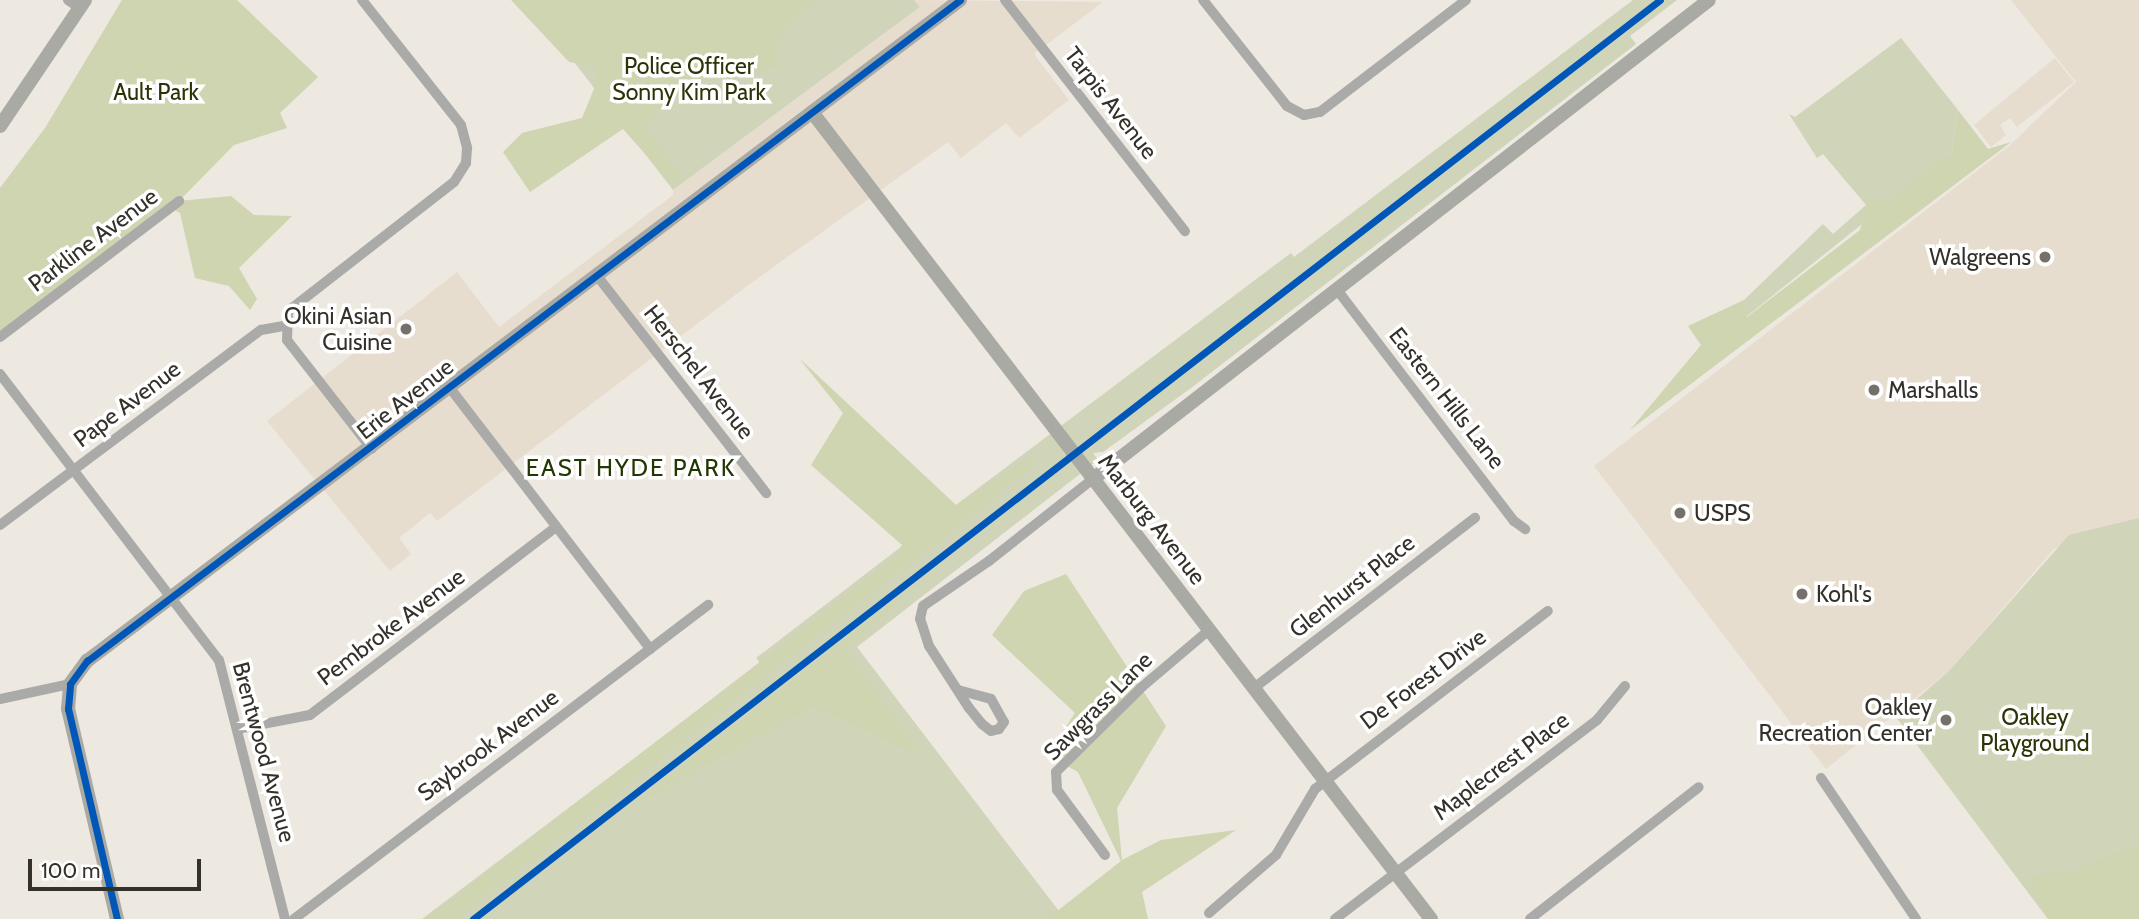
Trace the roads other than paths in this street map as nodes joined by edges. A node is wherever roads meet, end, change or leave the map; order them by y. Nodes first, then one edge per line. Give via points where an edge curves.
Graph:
1 (362, 0) edge
2 (960, 0) edge
3 (1005, 0) edge
4 (1203, 0) edge
5 (1466, 0) edge
6 (1709, 0) edge
7 (78, 3) edge
8 (812, 112) junction
9 (0, 126) edge
10 (178, 201) dead end
11 (1185, 231) dead end
12 (598, 277) junction
13 (1338, 291) junction
14 (284, 326) junction
15 (0, 337) edge
16 (0, 374) edge
17 (450, 388) junction
18 (372, 449) junction
19 (74, 470) junction
20 (1093, 480) junction
21 (766, 493) dead end
22 (1475, 518) dead end
23 (0, 525) edge
24 (556, 527) junction
25 (1525, 529) dead end
26 (172, 597) junction
27 (708, 605) dead end
28 (1548, 611) dead end
29 (1209, 630) junction
30 (650, 649) junction
31 (69, 684) junction
32 (1625, 686) dead end
33 (1254, 688) junction
34 (958, 690) junction
35 (0, 699) edge
36 (237, 729) junction
37 (1821, 778) dead end
38 (1324, 781) junction
39 (1699, 787) dead end
40 (1105, 855) dead end
41 (1395, 874) junction
42 (1209, 913) dead end
43 (117, 919) edge
44 (285, 919) edge
45 (294, 919) edge
46 (1335, 919) edge
47 (1431, 919) edge
48 (1530, 919) edge
49 (1916, 919) edge

1 - 14 street via 461,125 466,163 454,182 288,311
2 - 8 street, Erie Avenue
3 - 11 street, Tarpis Avenue
4 - 5 street via 1287,106 1304,115 1320,111
6 - 13 street
7 - 9 street
8 - 12 street, Erie Avenue
8 - 20 street, Marburg Avenue
10 - 15 street, Parkline Avenue
12 - 17 street, Erie Avenue
12 - 21 street, Herschel Avenue
13 - 20 street
13 - 25 street, Eastern Hills Lane via 1514,521
14 - 18 street via 286,340
14 - 19 street, Pape Avenue via 261,330
16 - 19 street, Brentwood Avenue
17 - 18 street, Erie Avenue
17 - 24 street
18 - 26 street, Erie Avenue
19 - 23 street, Pape Avenue
19 - 26 street, Brentwood Avenue
20 - 29 street, Marburg Avenue
20 - 34 street via 923,606 920,619 929,646
22 - 33 street, Glenhurst Place
24 - 30 street
24 - 36 street, Pembroke Avenue via 310,715
26 - 31 street, Erie Avenue via 87,661
26 - 36 street, Brentwood Avenue via 219,660
27 - 30 street, Saybrook Avenue
28 - 38 street, De Forest Drive
29 - 33 street, Marburg Avenue
29 - 40 street, Sawgrass Lane via 1143,686 1056,772 1057,790
30 - 45 street, Saybrook Avenue
31 - 35 street
31 - 43 street via 70,721
32 - 41 street, Maplecrest Place via 1603,716
33 - 38 street, Marburg Avenue
34 - 34 street via 982,724 991,731 999,729 1004,722 991,699
36 - 44 street, Brentwood Avenue
37 - 49 street
38 - 41 street, Marburg Avenue
38 - 42 street, De Forest Drive via 1310,793 1276,855
39 - 48 street
41 - 46 street, Maplecrest Place
41 - 47 street, Marburg Avenue

